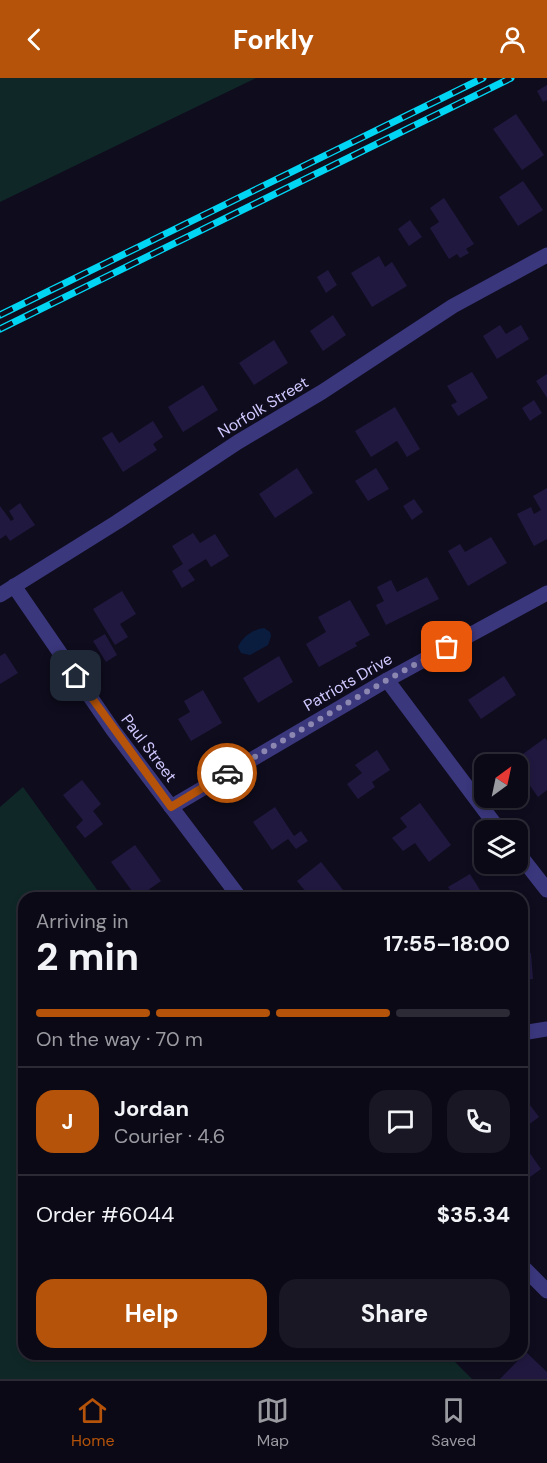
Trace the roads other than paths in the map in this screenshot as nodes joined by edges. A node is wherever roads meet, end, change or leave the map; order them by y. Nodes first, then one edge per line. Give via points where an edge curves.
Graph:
1 (547, 255) edge
2 (14, 586) junction
3 (547, 593) edge
4 (0, 595) edge
5 (387, 680) junction
6 (171, 807) junction
7 (493, 820) edge
8 (528, 865) edge
9 (547, 890) edge
10 (235, 892) edge
11 (547, 1029) edge
12 (528, 1032) edge
13 (528, 1272) edge
14 (547, 1291) edge

1 - 2 street, Norfolk Street via 453,306
2 - 4 street, Norfolk Street
2 - 6 street, Paul Street
3 - 5 street, Patriots Drive
5 - 6 street, Patriots Drive
5 - 7 street
6 - 10 street, Paul Street
8 - 9 street
11 - 12 street
13 - 14 street

